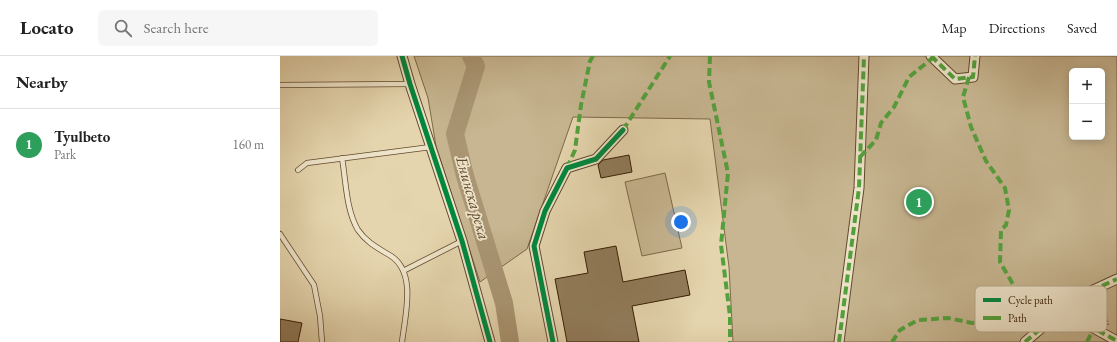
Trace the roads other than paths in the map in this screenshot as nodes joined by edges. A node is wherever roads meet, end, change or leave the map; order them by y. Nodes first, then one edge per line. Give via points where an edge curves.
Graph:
1 (402, 56) edge
2 (864, 56) edge
3 (931, 56) edge
4 (976, 56) edge
5 (410, 84) junction
6 (280, 85) edge
7 (623, 130) dead end
8 (431, 147) junction
9 (342, 158) junction
10 (298, 170) dead end
11 (280, 234) edge
12 (462, 241) junction
13 (405, 270) junction
14 (1115, 280) edge
15 (1102, 286) edge
16 (1037, 332) edge
17 (1101, 332) edge
18 (1117, 341) edge
19 (322, 342) edge
20 (402, 342) edge
21 (490, 342) edge
22 (553, 342) edge
23 (839, 342) edge
24 (1025, 342) edge

1 - 5 street
2 - 23 street via 859,188
3 - 4 street via 955,79 973,77
5 - 6 lane
5 - 8 street
7 - 22 street via 596,159 567,168 545,211 534,246
8 - 9 lane
8 - 12 street
9 - 10 lane via 307,163
9 - 13 lane via 351,211 358,229 371,246 392,257
11 - 19 lane via 314,285
12 - 13 lane
12 - 21 street
13 - 20 lane via 407,295
14 - 15 street
16 - 24 street
17 - 18 street

